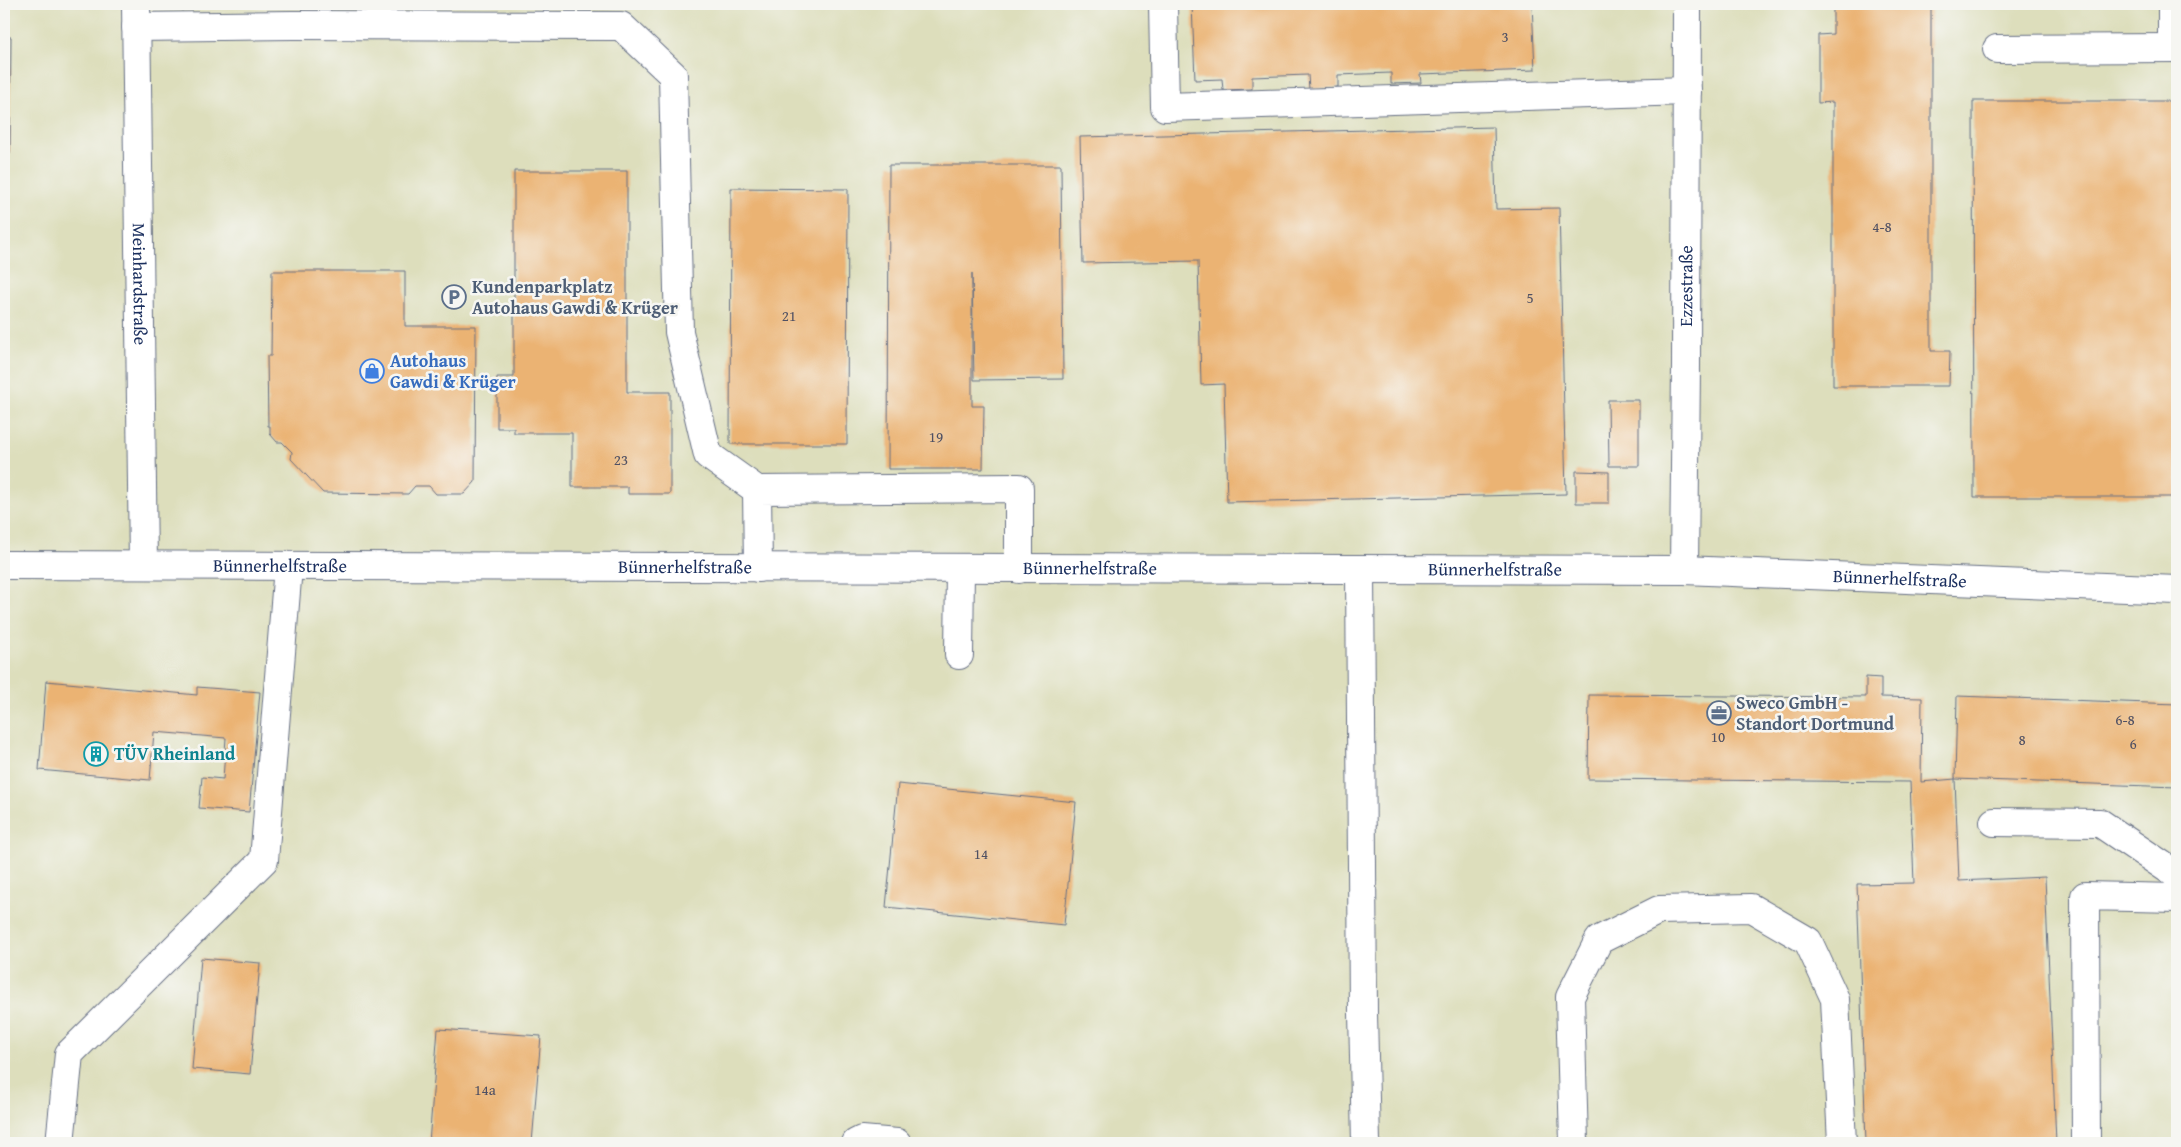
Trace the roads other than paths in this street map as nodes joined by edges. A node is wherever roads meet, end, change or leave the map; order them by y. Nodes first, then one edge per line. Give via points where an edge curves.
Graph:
1 (1162, 4) edge
2 (1687, 4) edge
3 (2172, 4) edge
4 (136, 15) edge
5 (2174, 48) edge
6 (1997, 49) dead end
7 (1687, 91) junction
8 (757, 490) junction
9 (4, 565) edge
10 (143, 565) junction
11 (288, 567) junction
12 (758, 568) junction
13 (960, 569) junction
14 (1019, 569) junction
15 (1360, 570) junction
16 (1684, 570) junction
17 (2177, 590) edge
18 (960, 655) dead end
19 (1994, 822) dead end
20 (2177, 875) edge
21 (2177, 898) edge
22 (60, 1143) edge
23 (856, 1143) edge
24 (897, 1143) edge
25 (1366, 1143) edge
26 (1574, 1143) edge
27 (1842, 1143) edge
28 (2086, 1143) edge

1 - 7 street via 1165,107
2 - 7 street, Ezzestraße
3 - 5 street
4 - 8 street via 293,25 622,26 673,75 679,332 708,455
4 - 10 street, Meinhardstraße
5 - 6 street
7 - 16 street, Ezzestraße
8 - 12 street
8 - 14 street via 1018,488
9 - 10 street, Bünnerhelfstraße
10 - 11 street, Bünnerhelfstraße
11 - 12 street, Bünnerhelfstraße
11 - 22 street via 264,860 69,1054
12 - 13 street, Bünnerhelfstraße
13 - 14 street, Bünnerhelfstraße
13 - 18 street
14 - 15 street, Bünnerhelfstraße
15 - 16 street, Bünnerhelfstraße
15 - 25 street via 1362,1013
16 - 17 street, Bünnerhelfstraße
19 - 20 street via 2100,823
21 - 28 street via 2085,896
23 - 24 street via 862,1140
26 - 27 street via 1570,997 1599,940 1659,910 1750,908 1808,941 1835,998

